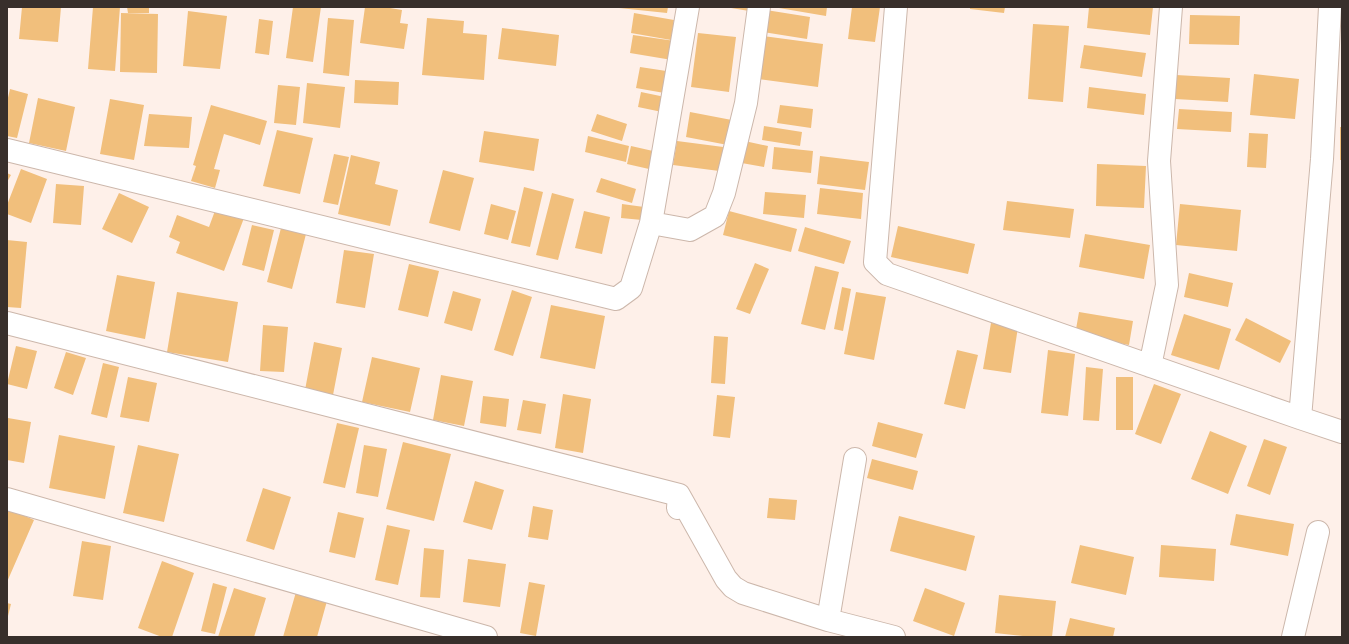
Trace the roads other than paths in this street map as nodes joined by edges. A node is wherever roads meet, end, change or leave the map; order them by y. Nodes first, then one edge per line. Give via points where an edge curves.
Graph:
1 (688, 7) edge
2 (759, 7) edge
3 (896, 7) edge
4 (1171, 7) edge
5 (1330, 7) edge
6 (7, 150) edge
7 (651, 223) junction
8 (7, 324) edge
9 (1150, 366) junction
10 (1300, 418) junction
11 (1342, 432) edge
12 (855, 459) dead end
13 (7, 499) edge
14 (1318, 532) dead end
15 (828, 620) junction
16 (486, 637) edge
17 (894, 637) edge
18 (1293, 637) edge

1 - 7 street
2 - 7 street via 746,103 724,193 715,216 690,230
3 - 9 street via 875,262 887,274
4 - 9 street via 1159,161 1167,285
5 - 10 street via 1322,159
6 - 7 street via 616,299 631,288
8 - 15 street via 679,502 733,587 743,593
9 - 10 street
10 - 11 street
12 - 15 street
13 - 16 street
14 - 18 street
15 - 17 street

